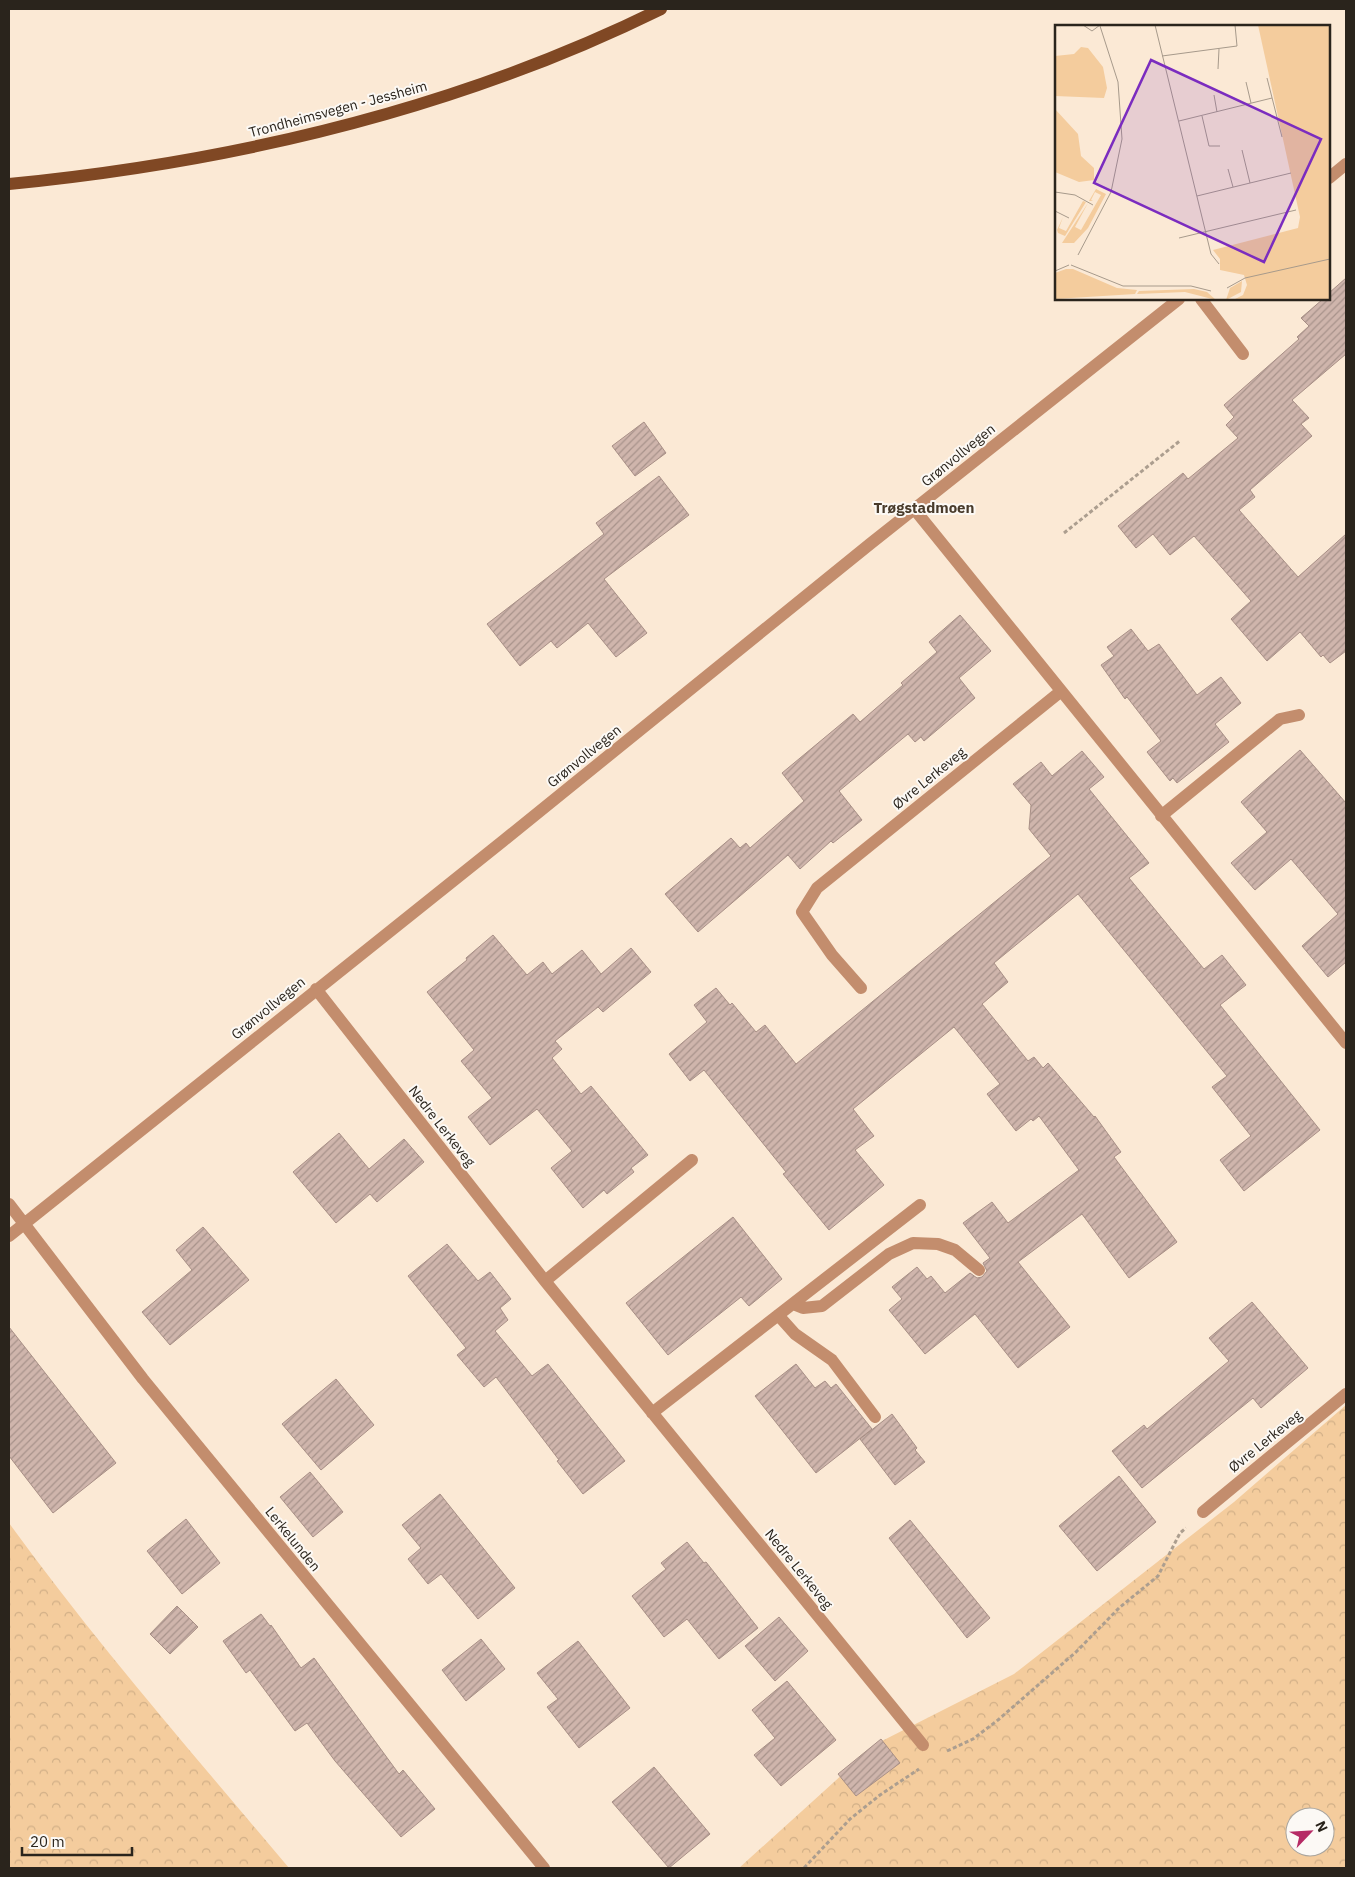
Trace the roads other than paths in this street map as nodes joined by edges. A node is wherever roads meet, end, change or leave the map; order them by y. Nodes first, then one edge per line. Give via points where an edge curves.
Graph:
1 (661, 9) edge
2 (1346, 164) edge
3 (1330, 177) edge
4 (9, 184) edge
5 (1177, 300) edge
6 (1202, 300) edge
7 (1243, 354) dead end
8 (915, 510) junction
9 (1060, 692) junction
10 (1299, 715) dead end
11 (1161, 816) junction
12 (861, 988) dead end
13 (316, 989) junction
14 (1346, 1043) edge
15 (692, 1160) dead end
16 (9, 1204) edge
17 (920, 1206) dead end
18 (25, 1224) junction
19 (9, 1236) edge
20 (979, 1270) dead end
21 (545, 1281) junction
22 (793, 1304) junction
23 (778, 1315) junction
24 (1346, 1394) edge
25 (652, 1413) junction
26 (875, 1416) dead end
27 (1203, 1512) road end
28 (923, 1745) dead end
29 (544, 1868) edge

1 - 4 main road, Trondheimsvegen - Jessheim via 513,72 322,131 162,165
2 - 3 street
5 - 8 street, Grønvollvegen
6 - 7 street
8 - 9 street
8 - 13 street, Grønvollvegen
9 - 11 street
9 - 12 street, Øvre Lerkeveg via 817,888 802,912 832,955
10 - 11 street via 1280,719
11 - 14 street
13 - 18 street, Grønvollvegen
13 - 21 street, Nedre Lerkeveg
15 - 21 street
16 - 18 street, Lerkelunden
17 - 22 street
18 - 19 street, Grønvollvegen
18 - 29 street, Lerkelunden via 143,1379
20 - 22 street via 955,1250 938,1244 913,1243 889,1254 822,1306 803,1308
21 - 25 street, Nedre Lerkeveg
22 - 23 street
23 - 25 street
23 - 26 street via 795,1334 832,1360
24 - 27 street, Øvre Lerkeveg
25 - 28 street, Nedre Lerkeveg

